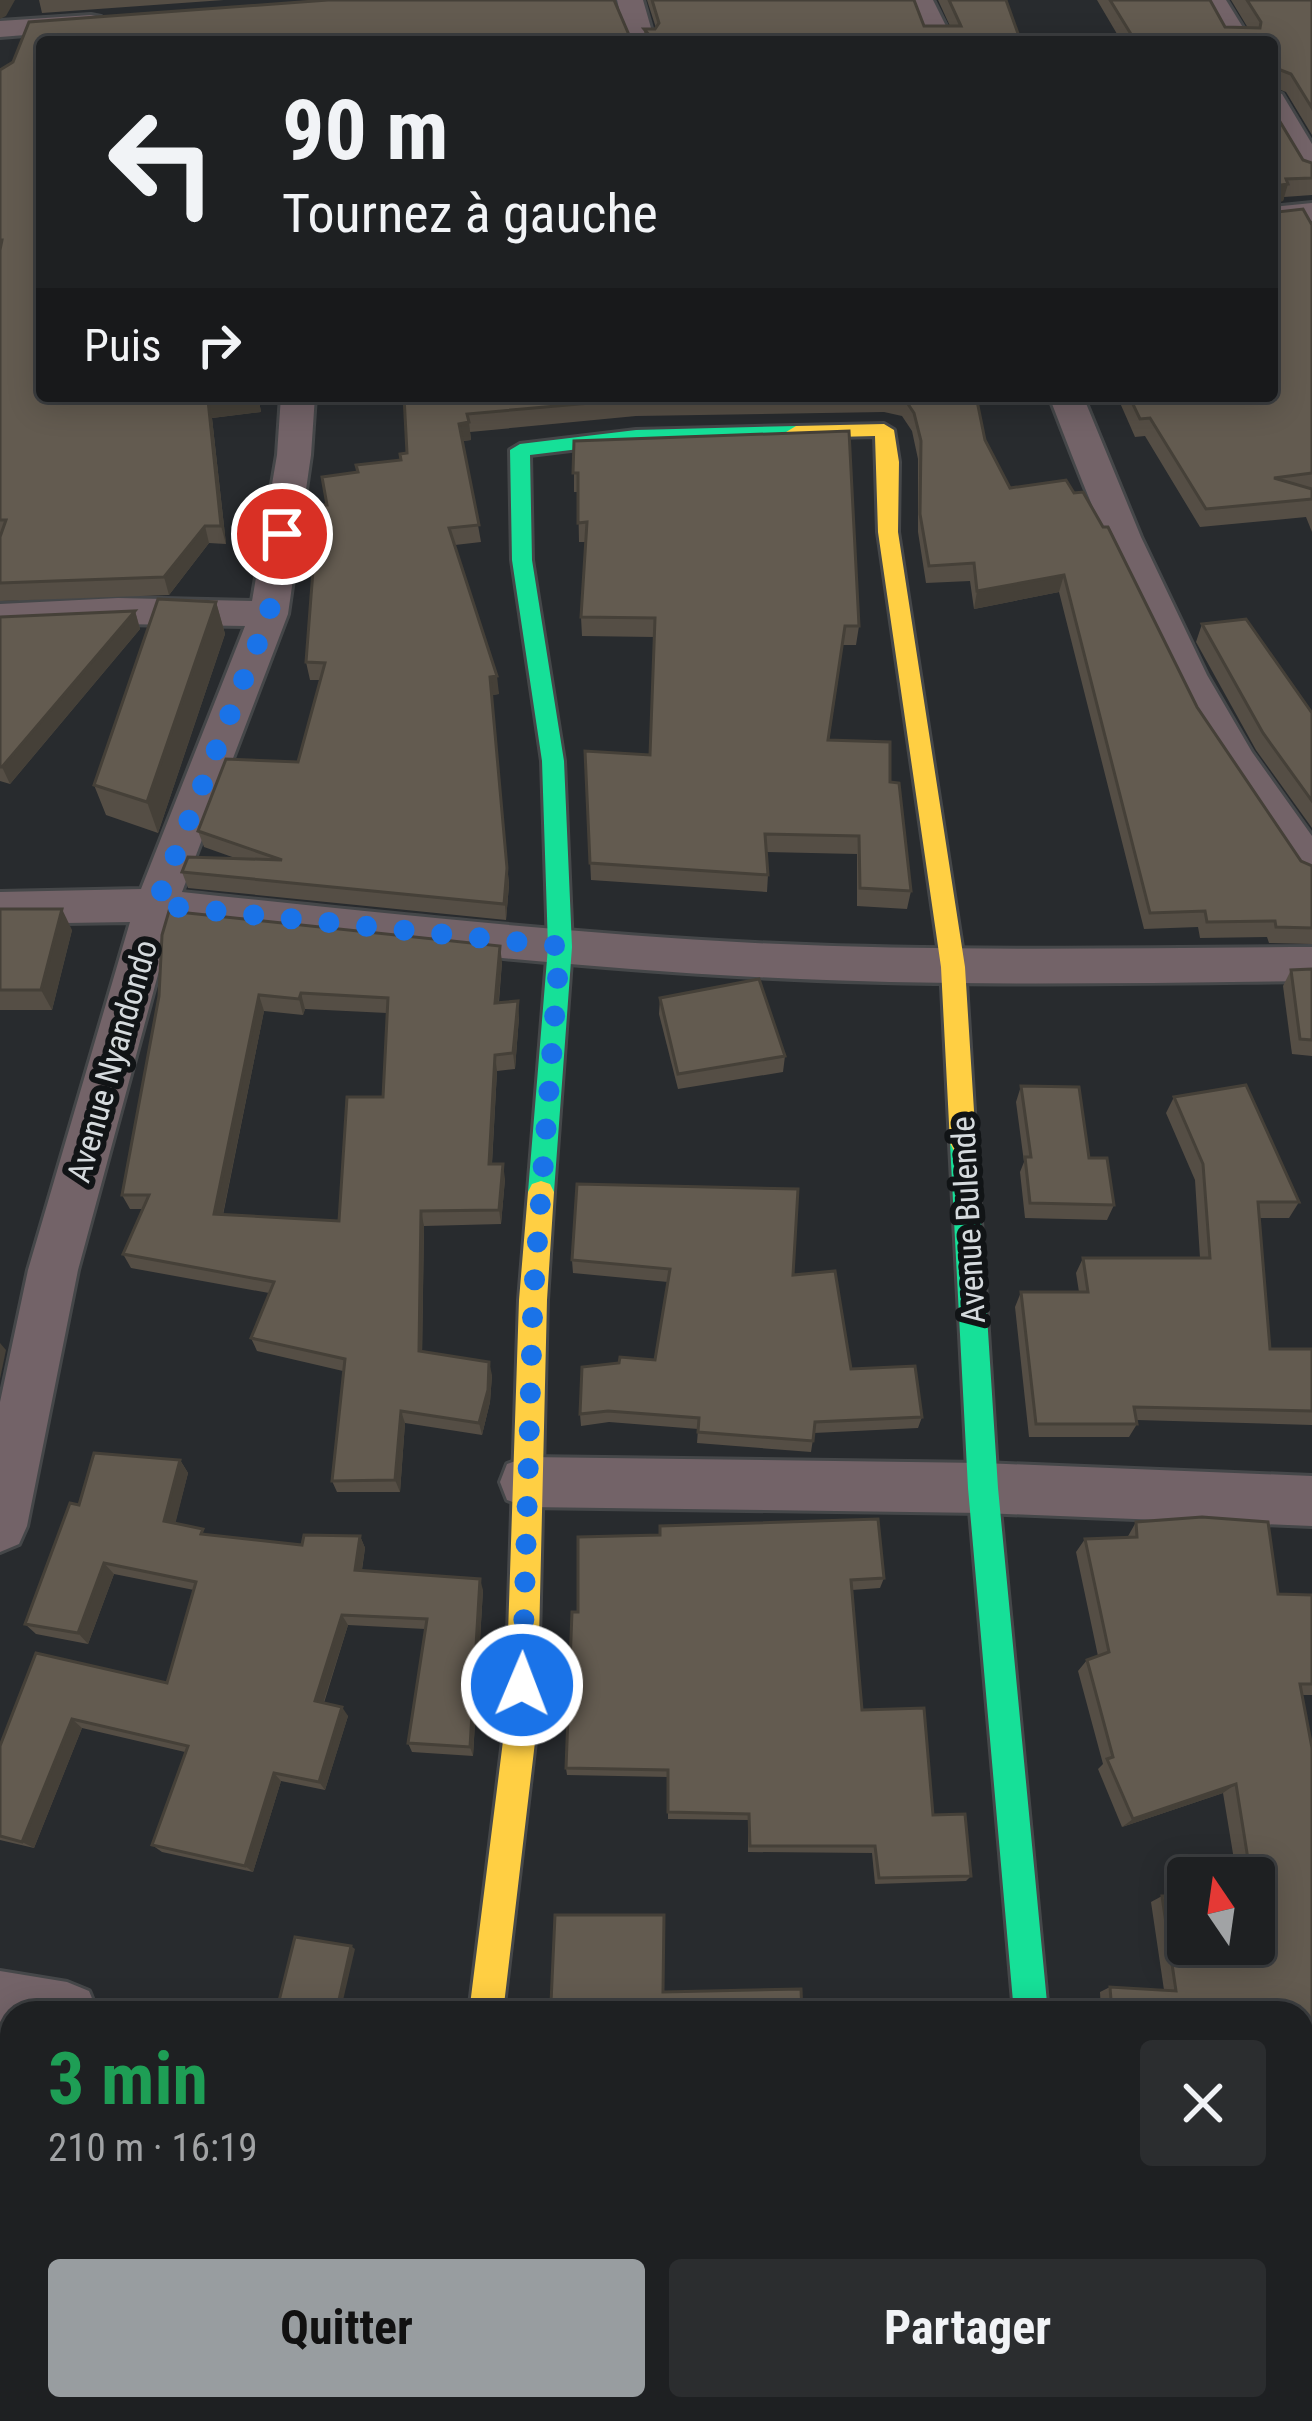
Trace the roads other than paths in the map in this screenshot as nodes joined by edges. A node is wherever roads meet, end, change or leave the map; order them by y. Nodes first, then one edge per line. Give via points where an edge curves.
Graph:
1 (31, 0) edge
2 (630, 0) edge
3 (920, 0) edge
4 (1214, 0) edge
5 (110, 22) edge
6 (10, 28) edge
7 (639, 36) edge
8 (937, 36) edge
9 (1235, 36) edge
10 (6, 61) edge
11 (1278, 110) edge
12 (1312, 169) edge
13 (1312, 212) edge
14 (1278, 215) edge
15 (298, 402) edge
16 (1068, 402) edge
17 (269, 614) junction
18 (0, 617) edge
19 (1312, 868) edge
20 (156, 905) junction
21 (0, 908) edge
22 (560, 946) junction
23 (1312, 964) edge
24 (953, 967) junction
25 (526, 1482) junction
26 (983, 1488) junction
27 (1312, 1501) edge
28 (0, 1526) edge
29 (487, 2001) edge
30 (1030, 2001) edge

1 - 6 street
2 - 7 street
3 - 8 street
4 - 9 street
5 - 6 street
6 - 10 street
11 - 12 street
13 - 14 street
15 - 17 street, Avenue Nyandondo
16 - 19 street via 1125,545 1206,707
17 - 18 street
17 - 20 street, Avenue Nyandondo
20 - 21 street
20 - 22 street
20 - 28 street, Avenue Nyandondo via 53,1270
22 - 24 street
22 - 24 street, Avenue Bulende via 553,761 522,560 520,450 636,436 884,430 888,532
22 - 25 street
23 - 24 street
24 - 26 street, Avenue Bulende
25 - 26 street
25 - 29 street via 521,1725
26 - 27 street
26 - 30 street, Avenue Bulende

